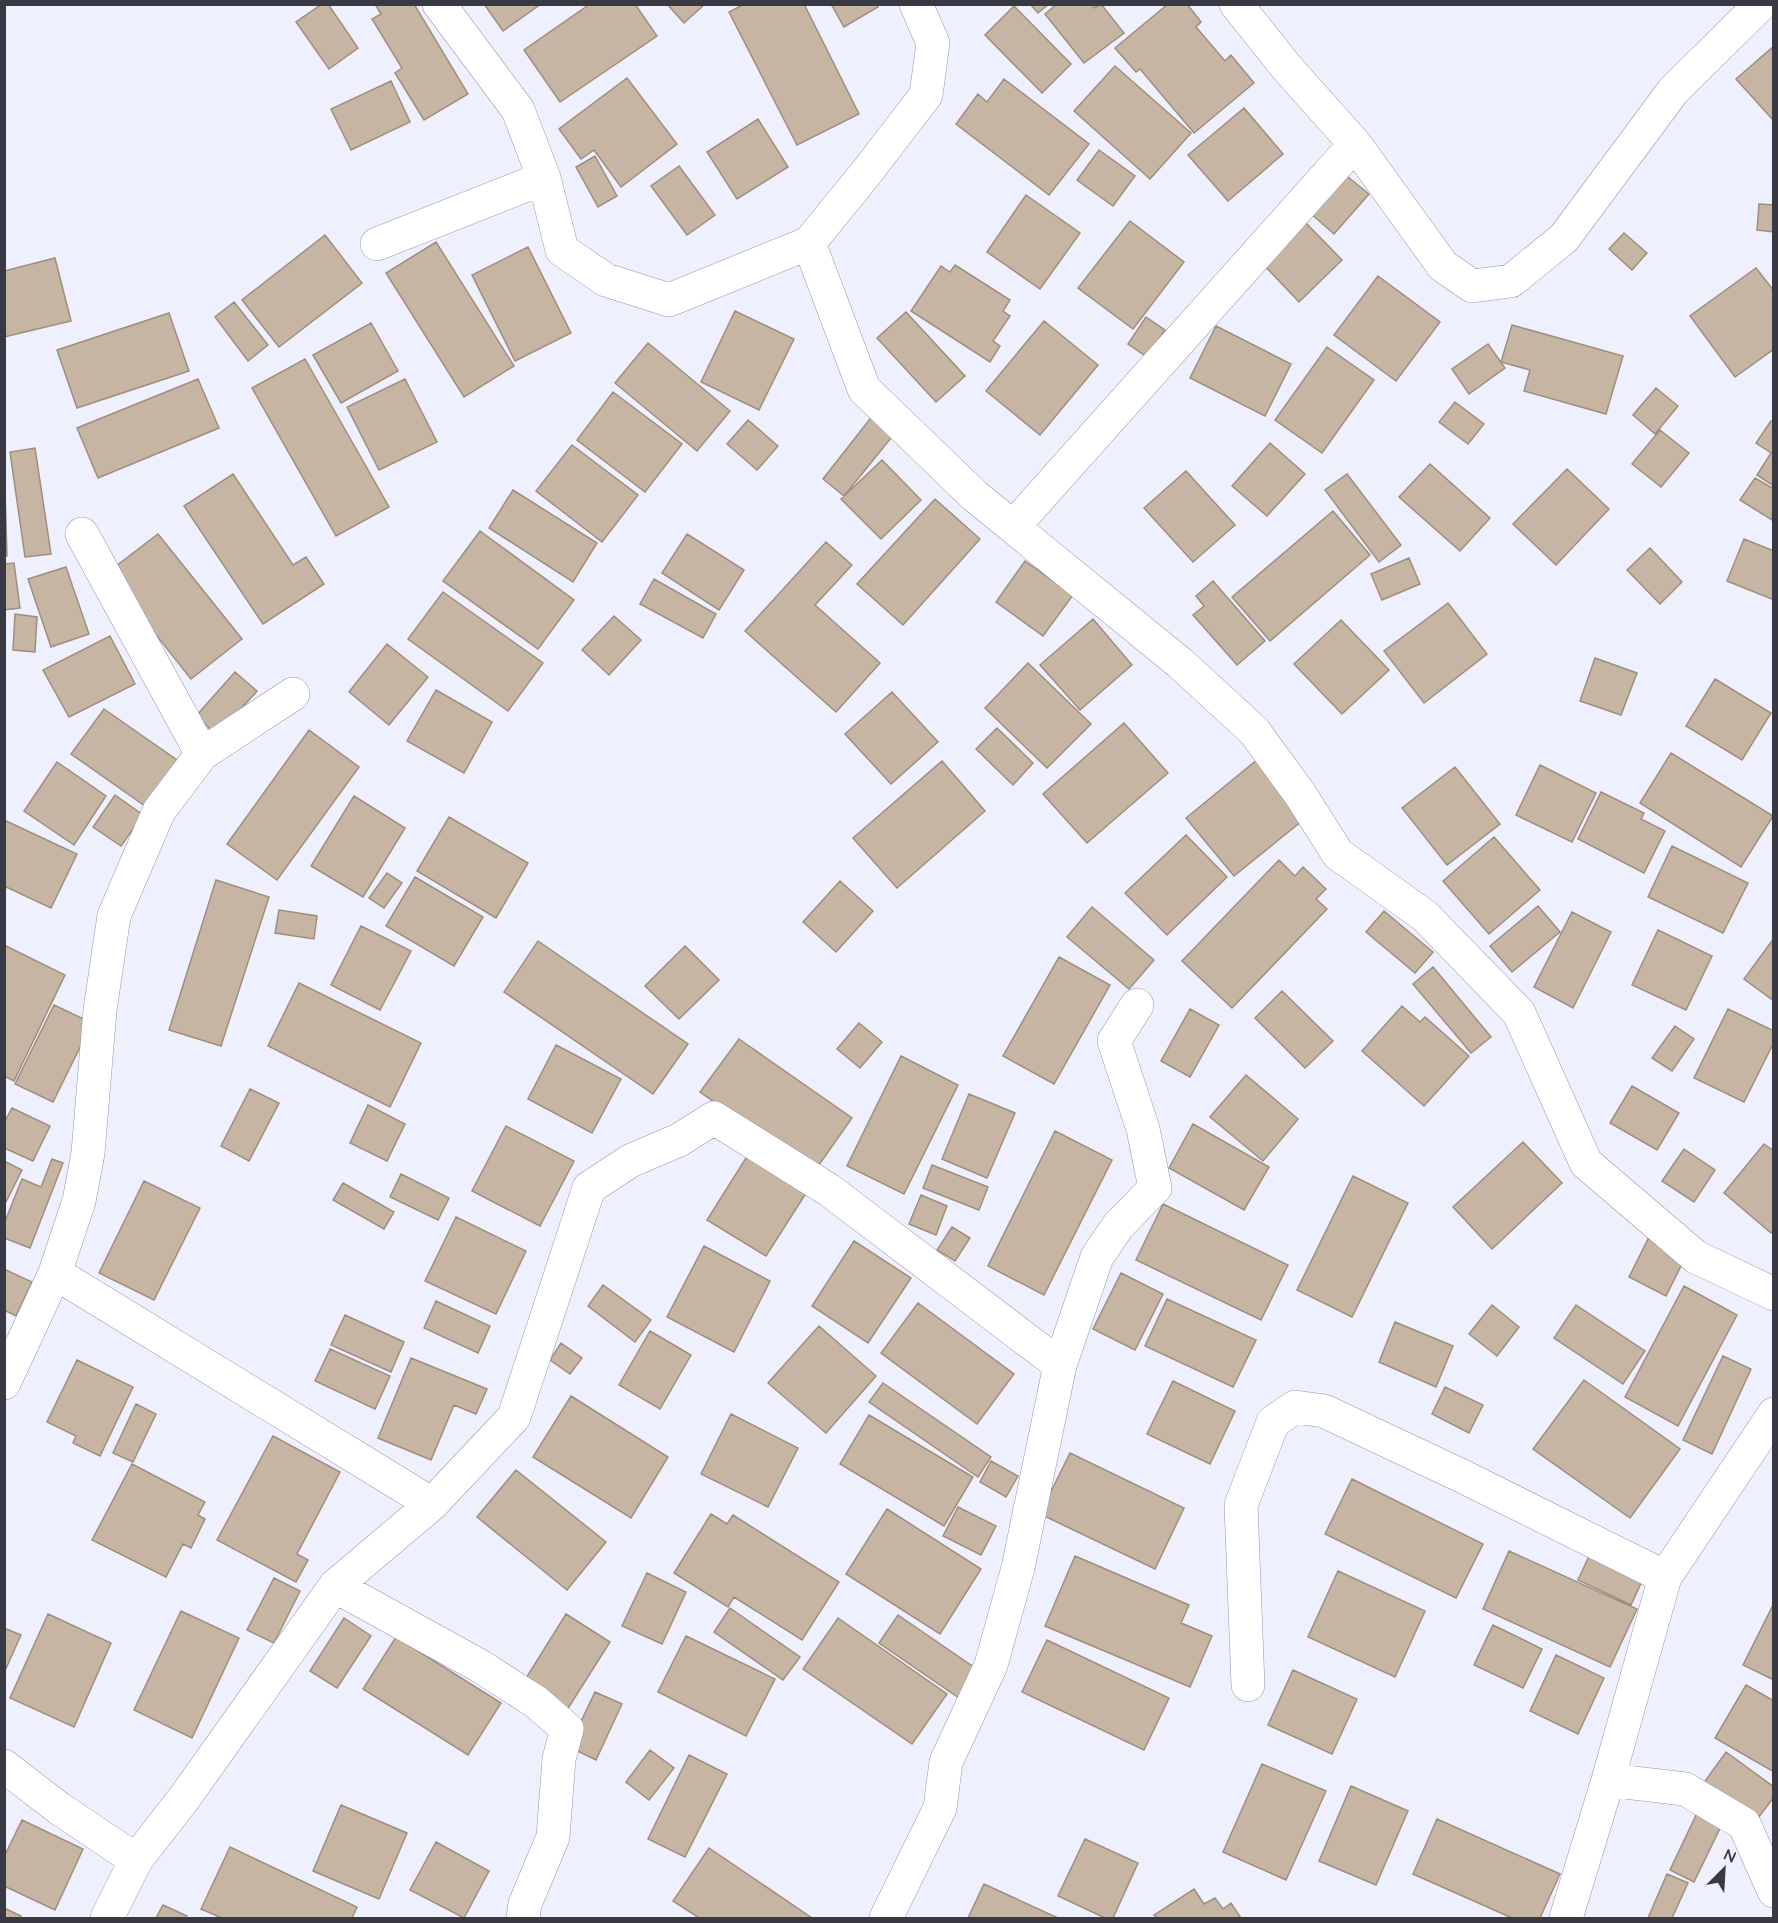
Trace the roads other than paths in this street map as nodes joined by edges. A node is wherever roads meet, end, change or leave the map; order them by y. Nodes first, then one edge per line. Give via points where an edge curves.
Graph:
1 (439, 4) edge
2 (916, 4) edge
3 (1236, 4) edge
4 (1761, 4) edge
5 (1355, 144) junction
6 (544, 178) junction
7 (809, 243) junction
8 (377, 244) dead end
9 (1013, 527) junction
10 (82, 534) dead end
11 (293, 694) dead end
12 (202, 753) junction
13 (1137, 1005) dead end
14 (55, 1274) junction
15 (1773, 1294) edge
16 (1060, 1365) junction
17 (4, 1383) edge
18 (1773, 1414) edge
19 (432, 1503) junction
20 (1665, 1577) junction
21 (335, 1586) junction
22 (1248, 1685) dead end
23 (4, 1766) edge
24 (1608, 1780) junction
25 (136, 1860) junction
26 (1773, 1891) edge
27 (107, 1918) edge
28 (523, 1918) edge
29 (886, 1918) edge
30 (1566, 1918) edge

1 - 6 street via 518,110
2 - 7 street via 933,43 926,95
3 - 5 street
4 - 5 street via 1673,91 1564,238 1511,281 1472,286 1443,266
5 - 9 street
6 - 7 street via 562,250 606,280 669,300
6 - 8 street
7 - 9 street via 864,389 975,496
9 - 15 street via 1180,663 1254,731 1338,854 1425,916 1520,1014 1586,1163 1696,1257
10 - 12 street
11 - 12 street
12 - 14 street via 159,811 114,916 100,1010 88,1153 79,1201
13 - 16 street via 1114,1041 1143,1129 1155,1188 1118,1226 1097,1257
14 - 17 street
14 - 19 street
16 - 19 street via 830,1190 714,1118 679,1140 630,1161 589,1188 514,1417
16 - 29 street via 1018,1568 991,1665 946,1762 940,1808
18 - 20 street
19 - 21 street
20 - 22 street via 1324,1411 1295,1407 1273,1422 1241,1505
20 - 24 street
21 - 25 street
21 - 28 street via 480,1666 536,1702 567,1729 559,1759 553,1836
23 - 25 street
24 - 26 street via 1685,1789 1744,1824
24 - 30 street
25 - 27 street

